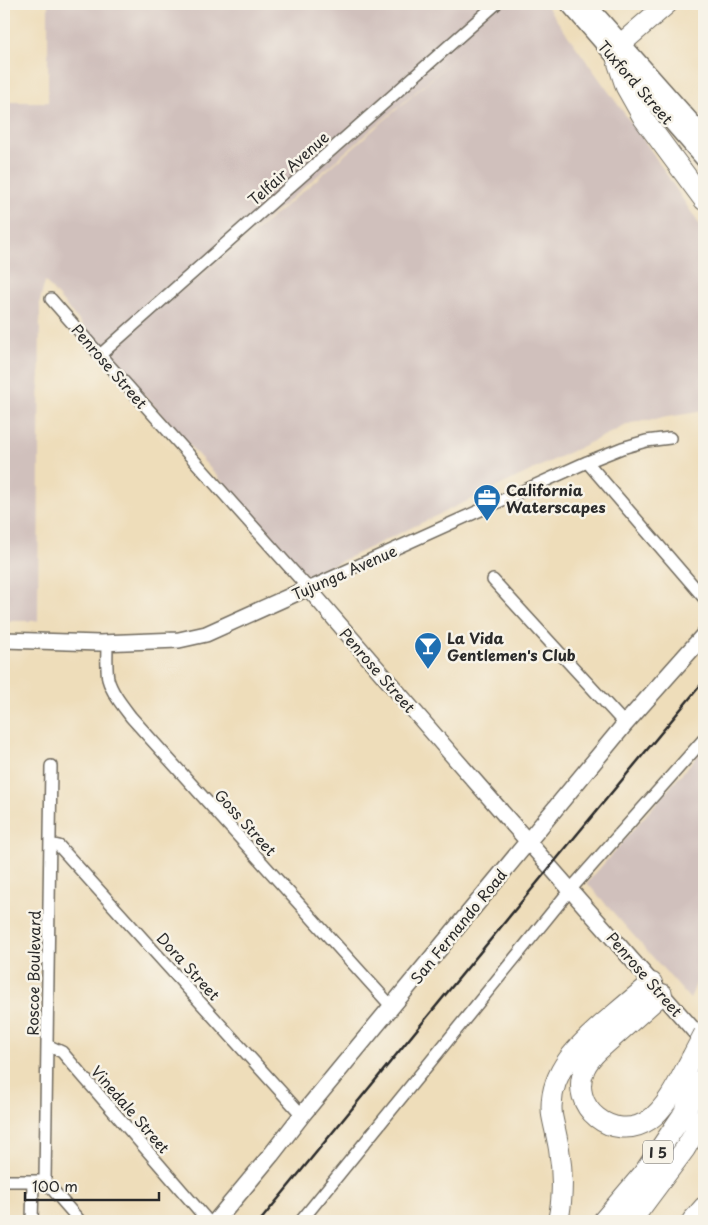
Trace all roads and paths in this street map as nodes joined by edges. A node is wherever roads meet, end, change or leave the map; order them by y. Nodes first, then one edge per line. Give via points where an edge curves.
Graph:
1 (496, 4) edge
2 (569, 4) edge
3 (587, 4) edge
4 (667, 4) edge
5 (619, 51) junction
6 (661, 110) junction
7 (699, 131) edge
8 (704, 159) edge
9 (704, 200) edge
10 (51, 299) dead end
11 (100, 355) junction
12 (670, 438) dead end
13 (586, 462) junction
14 (493, 580) dead end
15 (308, 588) junction
16 (704, 598) edge
17 (704, 635) edge
18 (4, 640) edge
19 (107, 643) junction
20 (625, 724) junction
21 (704, 739) edge
22 (51, 766) dead end
23 (528, 841) junction
24 (50, 844) junction
25 (570, 890) junction
26 (657, 988) junction
27 (392, 1007) junction
28 (704, 1034) edge
29 (704, 1042) edge
30 (47, 1045) junction
31 (704, 1077) edge
32 (704, 1104) edge
33 (302, 1115) junction
34 (704, 1117) edge
35 (704, 1140) edge
36 (4, 1181) edge
37 (33, 1181) junction
38 (45, 1181) junction
39 (704, 1207) edge
40 (32, 1221) edge
41 (80, 1221) edge
42 (208, 1221) edge
43 (216, 1221) edge
44 (301, 1221) edge
45 (558, 1221) edge
46 (603, 1221) edge
47 (622, 1221) edge
48 (631, 1221) edge
49 (646, 1221) edge
50 (692, 1221) edge

1 - 11 street, Telfair Avenue
2 - 5 main road, Tuxford Street
3 - 5 main road, Tuxford Street
4 - 5 highway
5 - 6 main road, Tuxford Street
5 - 7 main road, Tuxford Street
5 - 9 highway via 626,87 644,119
6 - 7 main road via 670,112 684,127
6 - 8 main road, Tuxford Street
10 - 11 street, Penrose Street
11 - 15 street, Penrose Street
12 - 13 street, Tujunga Avenue via 646,441
13 - 15 street, Tujunga Avenue
13 - 16 street
14 - 20 street
15 - 19 street, Tujunga Avenue via 206,634 179,640
15 - 23 street, Penrose Street
17 - 20 main road, San Fernando Road
18 - 19 street, Tujunga Avenue
19 - 27 street, Goss Street via 108,680 131,717
20 - 23 main road, San Fernando Road
21 - 25 street
22 - 24 street, Roscoe Boulevard
23 - 25 street, Penrose Street
23 - 27 main road, San Fernando Road
24 - 30 street, Roscoe Boulevard
24 - 33 street, Dora Street via 59,846
25 - 26 street, Penrose Street
25 - 44 street
26 - 28 highway, bridge via 591,1058 585,1069 583,1098 592,1113 606,1124 622,1128 650,1119 668,1099
26 - 29 street, Penrose Street
26 - 45 highway via 586,1038 562,1067 552,1103 562,1169
27 - 33 main road, San Fernando Road
30 - 38 street, Roscoe Boulevard
30 - 42 street, Vinedale Street via 62,1052
31 - 46 highway, I 5 via 643,1174
32 - 47 highway via 688,1132
33 - 43 main road, San Fernando Road
34 - 48 highway via 685,1149
35 - 49 highway, I 5
36 - 37 street
37 - 38 street
37 - 40 street
38 - 41 street
39 - 50 highway

